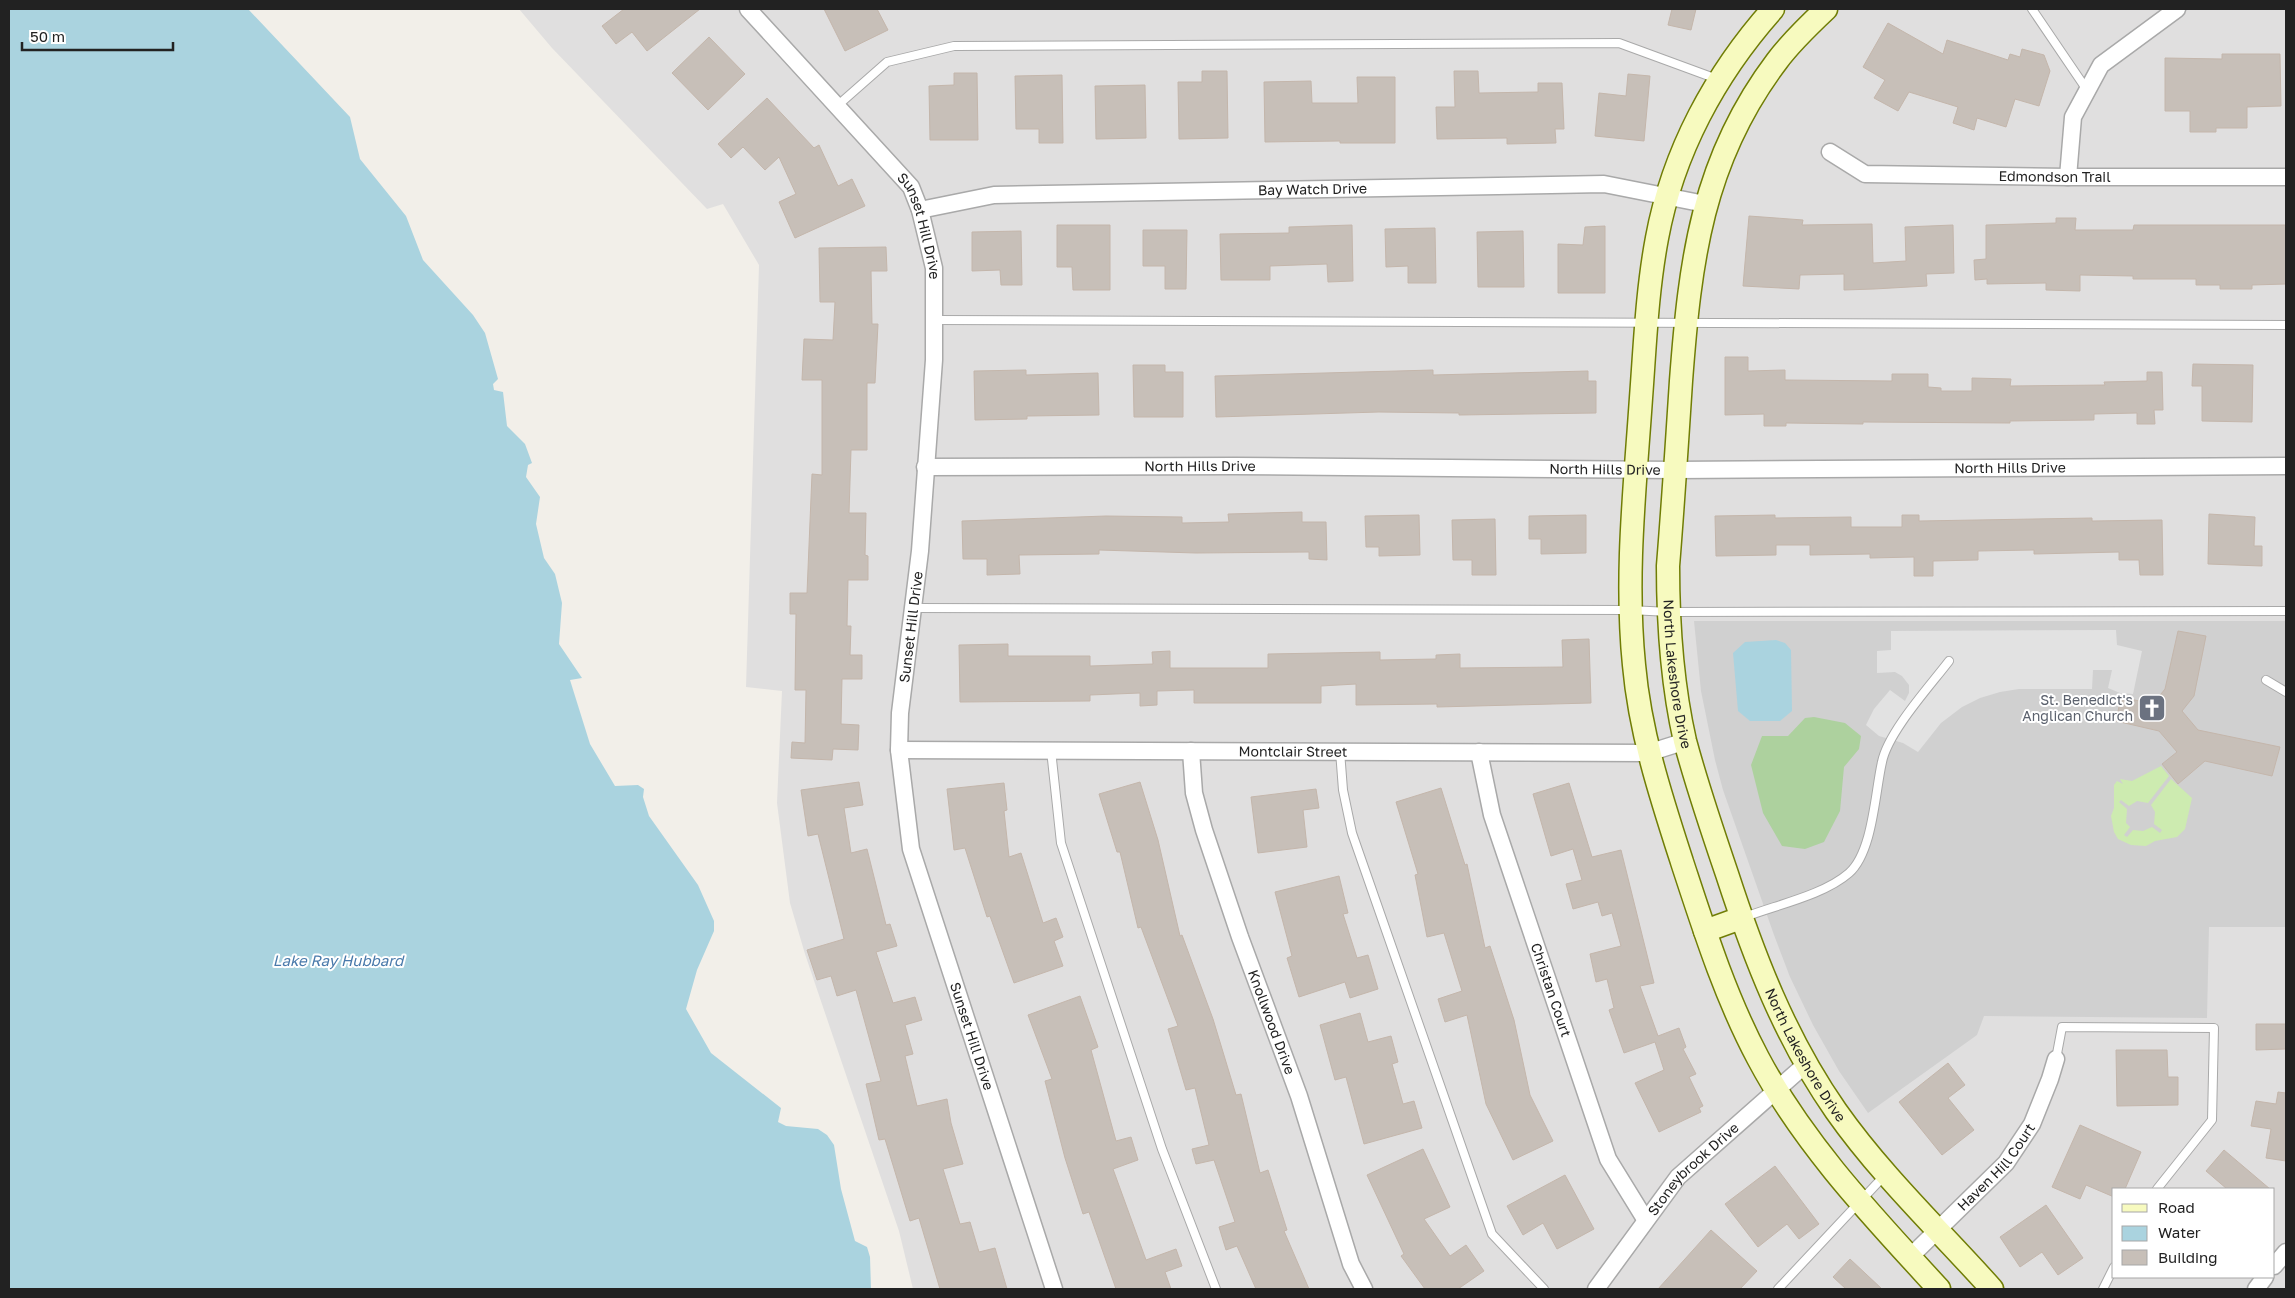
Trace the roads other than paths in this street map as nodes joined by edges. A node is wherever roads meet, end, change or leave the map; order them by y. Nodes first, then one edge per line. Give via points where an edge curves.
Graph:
1 (748, 9) edge
2 (1773, 9) edge
3 (1826, 9) edge
4 (2032, 9) edge
5 (2177, 9) edge
6 (1719, 80) junction
7 (2088, 90) junction
8 (837, 106) junction
9 (1830, 152) dead end
10 (2068, 177) junction
11 (2286, 177) edge
12 (1668, 196) junction
13 (1705, 204) junction
14 (920, 210) junction
15 (934, 320) junction
16 (1647, 322) junction
17 (1686, 324) junction
18 (2286, 325) edge
19 (2286, 466) edge
20 (925, 467) junction
21 (1636, 468) junction
22 (1675, 470) junction
23 (913, 608) junction
24 (1630, 610) junction
25 (1669, 612) junction
26 (2286, 612) edge
27 (1949, 661) dead end
28 (2266, 680) dead end
29 (2286, 692) edge
30 (1686, 741) junction
31 (900, 750) junction
32 (1051, 750) junction
33 (1191, 751) junction
34 (1340, 751) junction
35 (1479, 752) junction
36 (1648, 753) junction
37 (1741, 918) junction
38 (1705, 931) junction
39 (2056, 1059) joint
40 (1806, 1064) junction
41 (1776, 1090) junction
42 (1886, 1174) junction
43 (2158, 1188) edge
44 (1860, 1202) junction
45 (1646, 1219) junction
46 (1938, 1231) junction
47 (2286, 1252) edge
48 (1910, 1257) junction
49 (2275, 1265) edge
50 (2112, 1271) edge
51 (2265, 1278) edge
52 (1984, 1287) edge
53 (1054, 1289) edge
54 (1216, 1289) edge
55 (1364, 1289) edge
56 (1544, 1289) edge
57 (1596, 1289) edge
58 (1778, 1289) edge
59 (1939, 1289) edge
60 (2103, 1289) edge
61 (2256, 1289) edge

1 - 8 street, Sunset Hill Drive
2 - 6 main road via 1746,40
3 - 13 main road, North Lakeshore Drive via 1777,60 1743,112 1727,144
4 - 7 lane
5 - 7 street via 2101,65
6 - 8 lane via 1619,43 954,46 888,62
6 - 12 main road via 1684,146
7 - 10 street via 2073,117
8 - 14 street, Sunset Hill Drive via 911,187
9 - 10 street, Edmondson Trail via 1865,174
10 - 11 street, Edmondson Trail
12 - 13 street, Bay Watch Drive
12 - 14 street, Bay Watch Drive via 1604,184 994,195
12 - 16 main road via 1653,263
13 - 17 main road, North Lakeshore Drive
14 - 15 street, Sunset Hill Drive via 934,268
15 - 16 lane
15 - 20 street, Sunset Hill Drive
16 - 17 lane
16 - 21 main road
17 - 18 lane
17 - 22 main road, North Lakeshore Drive
19 - 22 street, North Hills Drive
20 - 21 street, North Hills Drive
20 - 23 street, Sunset Hill Drive
21 - 22 street, North Hills Drive
21 - 24 main road
22 - 25 main road, North Lakeshore Drive via 1668,566
23 - 24 lane
23 - 31 street, Sunset Hill Drive via 900,713
24 - 25 lane
24 - 36 main road via 1634,666
25 - 26 lane
25 - 30 main road, North Lakeshore Drive via 1675,680
27 - 37 lane via 1893,736 1882,759 1865,849 1850,872 1825,888
28 - 29 lane
30 - 36 street, Montclair Street
30 - 37 main road, North Lakeshore Drive
31 - 32 street, Montclair Street
31 - 53 street, Sunset Hill Drive via 910,849
32 - 33 street, Montclair Street
32 - 54 lane via 1061,843 1162,1149
33 - 34 street, Montclair Street
33 - 55 street, Knollwood Drive via 1194,793 1204,830 1299,1096 1351,1264
34 - 35 street, Montclair Street
34 - 56 lane via 1343,790 1352,834 1492,1234
35 - 36 street, Montclair Street
35 - 45 street, Christan Court via 1492,815 1608,1159
36 - 38 main road
37 - 38 main road
37 - 40 main road, North Lakeshore Drive via 1766,986
38 - 41 main road via 1744,1031
39 - 43 lane via 2062,1027 2214,1028 2212,1120
39 - 46 street, Haven Hill Court via 2032,1124 2006,1163
40 - 41 street, Stoneybrook Drive
40 - 42 main road, North Lakeshore Drive via 1837,1112
41 - 44 main road via 1814,1146
41 - 45 street, Stoneybrook Drive via 1678,1177
42 - 44 lane
42 - 46 main road, North Lakeshore Drive
44 - 48 main road
44 - 58 lane
45 - 57 street, Stoneybrook Drive
46 - 48 street, Haven Hill Court
46 - 52 main road, North Lakeshore Drive
47 - 49 street
48 - 59 main road
50 - 60 lane
51 - 61 street

